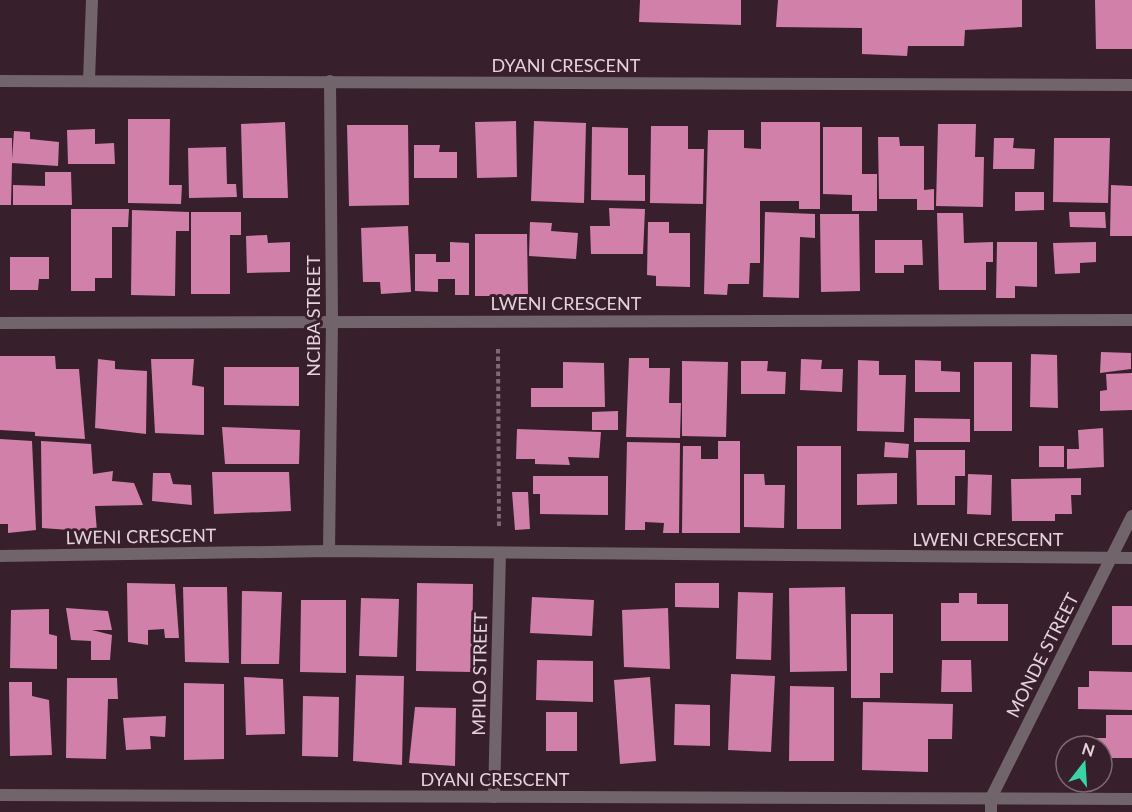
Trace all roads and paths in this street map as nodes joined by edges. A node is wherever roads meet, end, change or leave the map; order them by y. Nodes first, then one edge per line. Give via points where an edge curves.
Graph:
1 (92, 0) edge
2 (89, 80) junction
3 (0, 81) edge
4 (330, 81) junction
5 (1132, 85) edge
6 (1132, 320) edge
7 (332, 321) junction
8 (498, 321) junction
9 (0, 323) edge
10 (1132, 516) edge
11 (330, 551) junction
12 (500, 553) junction
13 (0, 556) edge
14 (1112, 558) junction
15 (1132, 558) edge
16 (0, 795) edge
17 (494, 797) junction
18 (991, 798) junction
19 (1132, 799) edge
20 (991, 812) edge

1 - 2 street
2 - 3 street, DYANI CRESCENT
2 - 4 street, DYANI CRESCENT
4 - 5 street, DYANI CRESCENT
4 - 7 street, NCIBA STREET
6 - 8 street, LWENI CRESCENT
7 - 8 street, LWENI CRESCENT
7 - 9 street, LWENI CRESCENT
7 - 11 street, NCIBA STREET
8 - 12 path
10 - 14 street, MONDE STREET
11 - 12 street, LWENI CRESCENT
11 - 13 street, LWENI CRESCENT
12 - 14 street, LWENI CRESCENT
12 - 17 street, MPILO STREET
14 - 15 street, LWENI CRESCENT
14 - 18 street, MONDE STREET
16 - 17 street, DYANI CRESCENT
17 - 18 street, DYANI CRESCENT
18 - 19 street, DYANI CRESCENT
18 - 20 street, MONDE STREET

